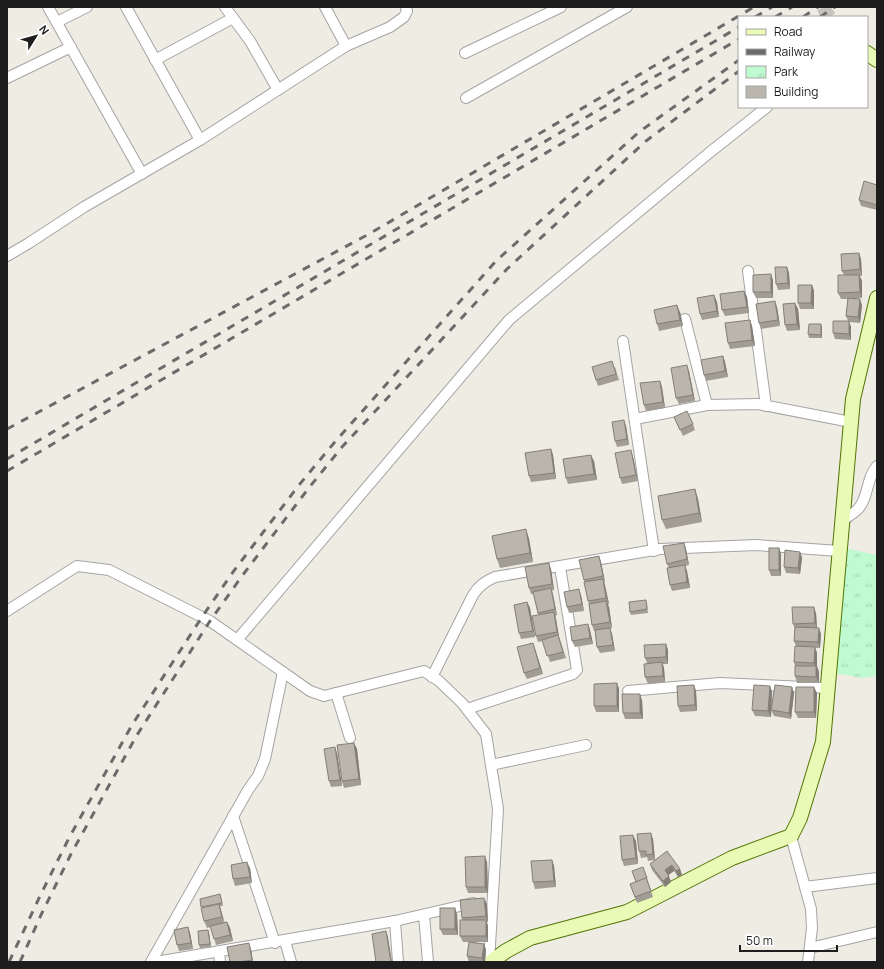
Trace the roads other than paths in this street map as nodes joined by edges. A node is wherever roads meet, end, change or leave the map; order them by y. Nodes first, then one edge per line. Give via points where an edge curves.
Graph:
1 (48, 7) edge
2 (87, 7) edge
3 (126, 7) edge
4 (225, 7) edge
5 (325, 7) edge
6 (406, 7) edge
7 (561, 7) edge
8 (627, 7) edge
9 (233, 18) junction
10 (57, 22) junction
11 (346, 46) junction
12 (71, 47) junction
13 (465, 53) dead end
14 (868, 54) edge
15 (156, 60) junction
16 (877, 60) edge
17 (7, 78) edge
18 (278, 90) junction
19 (466, 98) dead end
20 (766, 108) edge
21 (200, 140) junction
22 (142, 174) junction
23 (7, 256) edge
24 (748, 271) dead end
25 (877, 298) edge
26 (685, 319) dead end
27 (623, 341) dead end
28 (707, 405) junction
29 (766, 406) junction
30 (635, 419) junction
31 (851, 422) junction
32 (877, 466) edge
33 (842, 521) junction
34 (654, 551) junction
35 (839, 551) junction
36 (560, 566) junction
37 (7, 611) edge
38 (237, 640) junction
39 (282, 672) junction
40 (432, 676) junction
41 (827, 688) junction
42 (628, 691) dead end
43 (336, 693) junction
44 (467, 709) junction
45 (350, 738) dead end
46 (586, 745) dead end
47 (491, 765) junction
48 (234, 816) junction
49 (791, 836) junction
50 (877, 878) edge
51 (805, 887) junction
52 (493, 899) junction
53 (424, 915) junction
54 (395, 921) junction
55 (877, 932) edge
56 (280, 942) junction
57 (810, 948) junction
58 (219, 957) edge
59 (151, 962) edge
60 (156, 962) edge
61 (290, 962) edge
62 (398, 962) edge
63 (428, 962) edge
64 (490, 962) edge
65 (808, 962) edge

1 - 10 street
2 - 10 street
3 - 15 street
4 - 9 street
5 - 11 street
6 - 11 street via 404,17 390,27
7 - 13 street
8 - 19 street
9 - 15 street
9 - 18 street via 250,41
10 - 12 street
11 - 18 street
12 - 17 street
12 - 22 street
14 - 16 street
15 - 21 street
18 - 21 street
20 - 38 street via 509,320
21 - 22 street
22 - 23 street
24 - 29 street
25 - 31 street via 853,399
26 - 28 street
27 - 30 street
28 - 29 street
28 - 30 street
29 - 31 street
30 - 34 street
31 - 33 street
32 - 33 street via 872,472 863,502
33 - 35 street
34 - 35 street via 685,547 756,545
34 - 36 street
35 - 41 street
36 - 40 street via 495,578 478,587
36 - 44 street via 577,670 573,674
37 - 38 street via 77,566 109,570 210,621
38 - 39 street
39 - 43 street via 310,692 324,696
39 - 48 street via 265,759
40 - 43 street via 424,672
40 - 44 street
41 - 42 street via 720,683
41 - 49 street via 823,742 800,818
43 - 45 street
44 - 47 street via 486,734
46 - 47 street
47 - 52 street via 498,809
48 - 56 street
48 - 59 street
49 - 51 street
49 - 64 street via 732,858 626,912 530,938
50 - 51 street
51 - 57 street via 811,909
52 - 53 street
52 - 64 street
53 - 54 street
53 - 63 street
54 - 56 street
54 - 62 street
55 - 57 street
56 - 58 street
56 - 61 street
57 - 65 street
58 - 60 street

